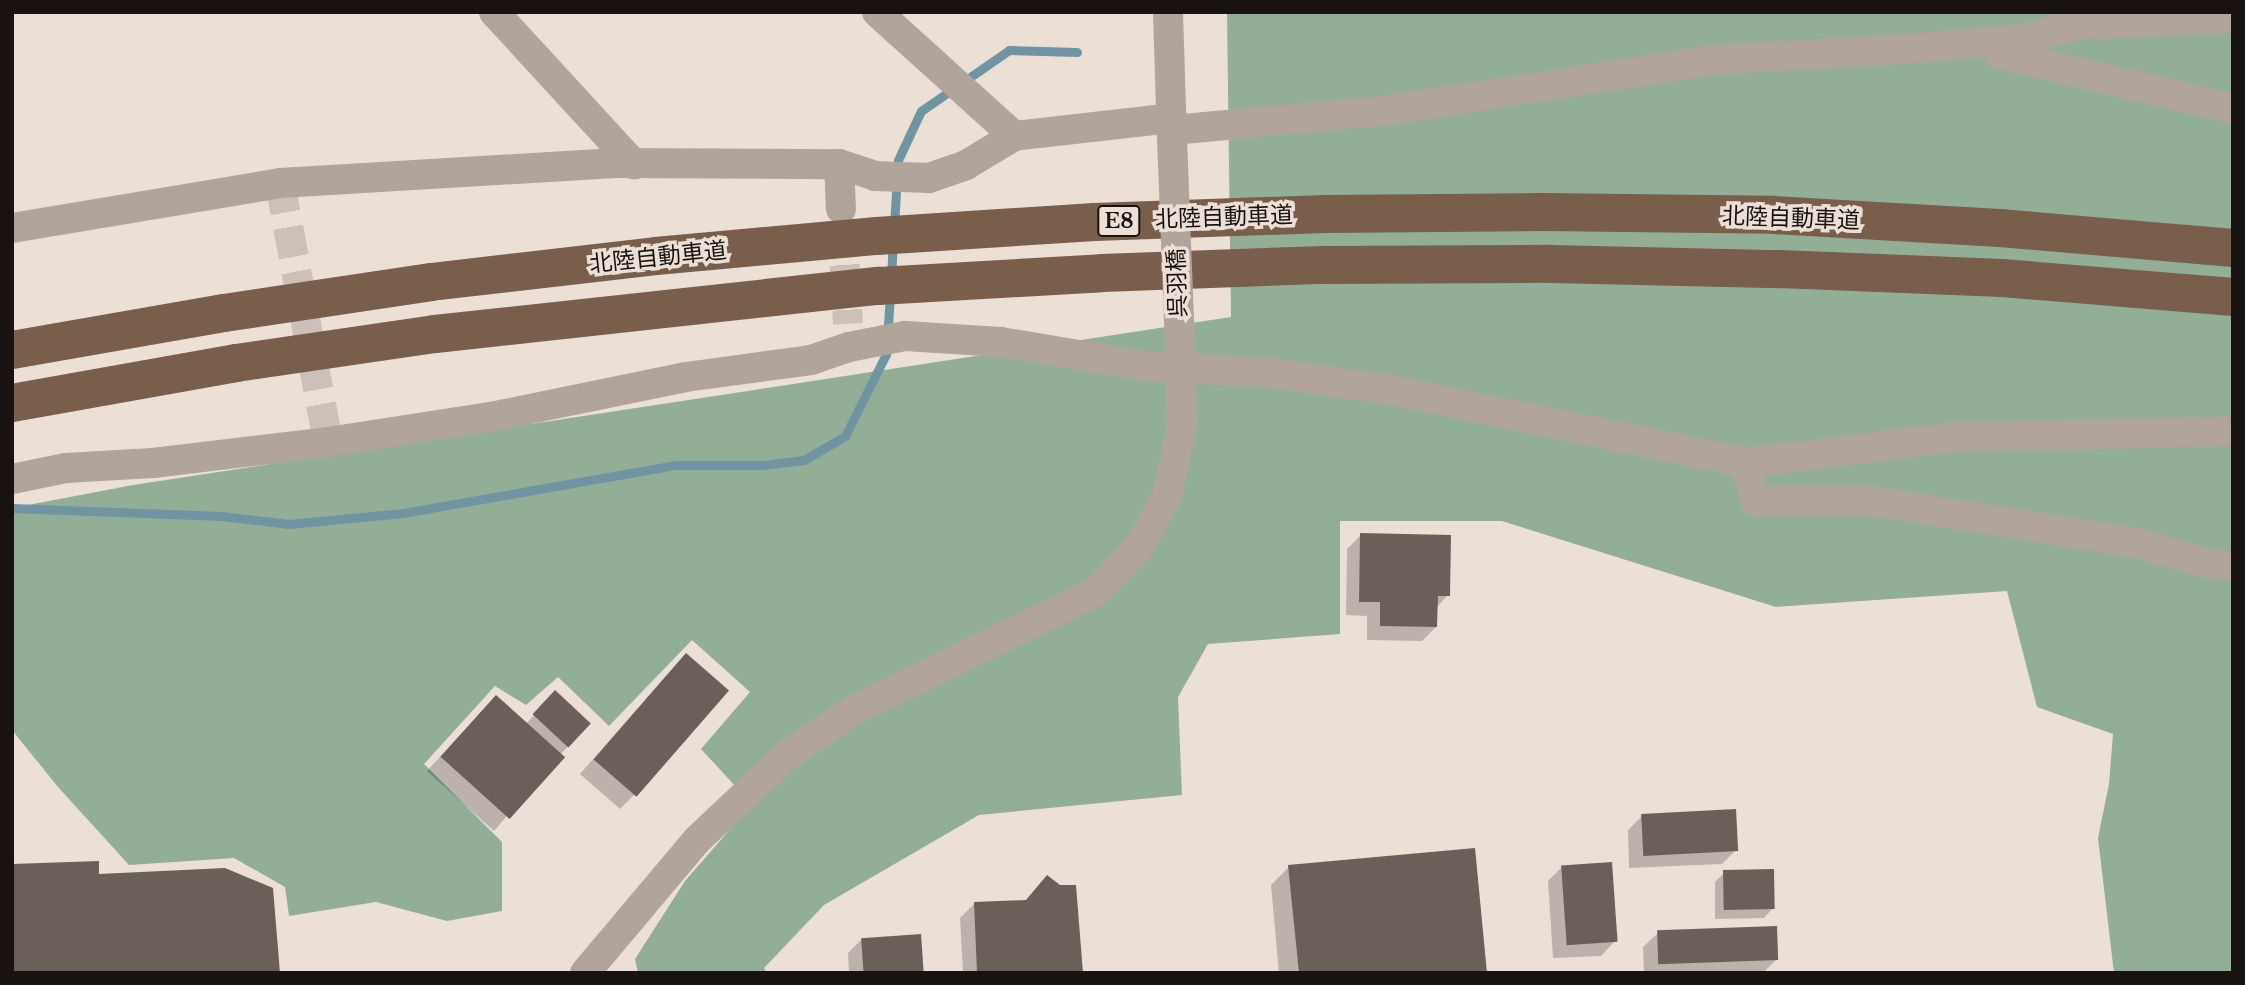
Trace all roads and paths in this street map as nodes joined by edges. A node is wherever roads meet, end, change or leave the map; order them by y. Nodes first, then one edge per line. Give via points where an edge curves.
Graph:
1 (494, 12) edge
2 (877, 12) edge
3 (1168, 12) edge
4 (2233, 18) edge
5 (1999, 54) dead end
6 (2233, 109) edge
7 (1172, 128) junction
8 (1014, 136) junction
9 (634, 164) junction
10 (839, 164) junction
11 (841, 209) tunnel mouth
12 (12, 228) edge
13 (2233, 248) edge
14 (2233, 297) edge
15 (12, 350) edge
16 (1180, 356) junction
17 (12, 403) edge
18 (2233, 431) edge
19 (1745, 463) junction
20 (12, 479) edge
21 (2233, 566) edge
22 (585, 973) edge

1 - 9 street
2 - 8 street
3 - 7 street, 呉羽橋
4 - 7 street via 2079,25 2021,40 1712,60 1390,110
5 - 6 street
7 - 8 street
7 - 16 street, 呉羽橋, bridge
8 - 10 street via 966,165 929,178 875,176
9 - 10 street
9 - 12 street via 280,183
10 - 11 street
13 - 15 highway, 北陸自動車道 / E8 via 1773,215 1352,214 1095,222 863,237 444,280
14 - 17 highway, E8 via 2002,278 1767,268 1350,265 1102,272 865,287 435,334
16 - 19 street via 1385,388
16 - 20 street via 1150,367 1001,342 848,336 811,360 686,377 496,416 315,444 66,468
16 - 22 street, 呉羽橋 via 1182,426 1167,496 1139,547 1096,592 854,710 785,757 697,840
18 - 19 street via 1955,437
19 - 21 street via 1756,501 1872,501 2136,543

